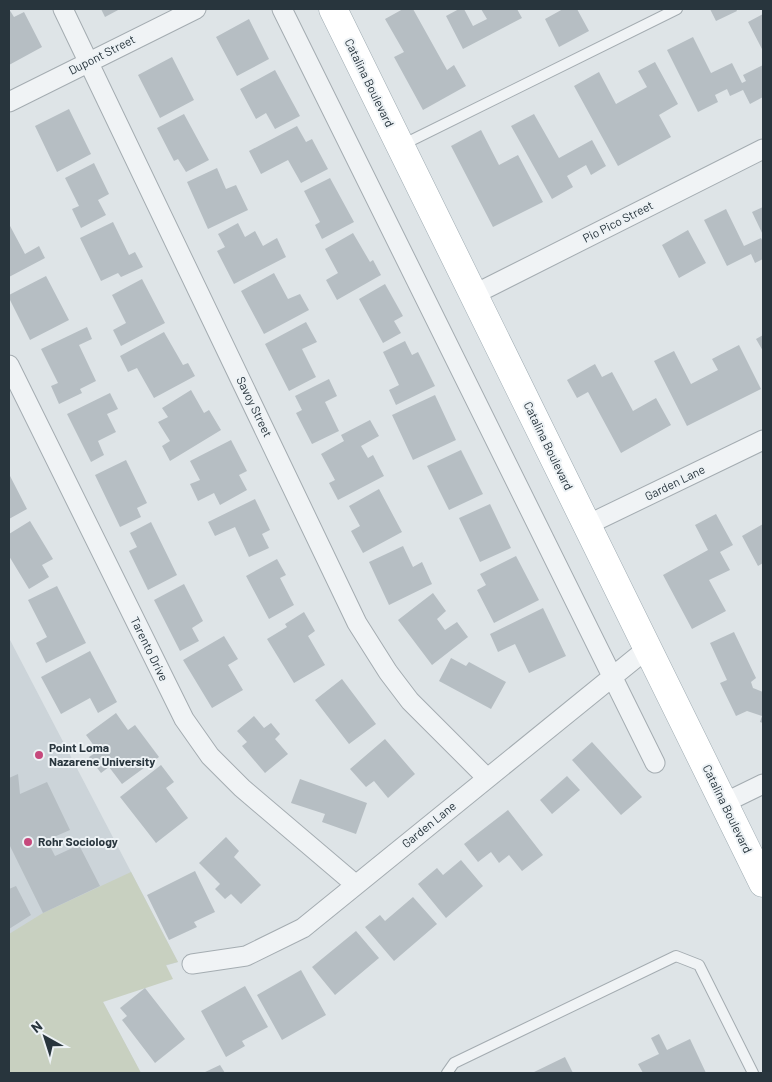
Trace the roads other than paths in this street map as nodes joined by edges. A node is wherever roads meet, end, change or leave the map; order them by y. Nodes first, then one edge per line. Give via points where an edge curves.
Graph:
1 (63, 9) edge
2 (196, 9) edge
3 (282, 9) edge
4 (332, 9) edge
5 (677, 9) edge
6 (90, 62) junction
7 (9, 102) edge
8 (400, 146) junction
9 (763, 149) edge
10 (474, 295) junction
11 (9, 365) edge
12 (763, 440) edge
13 (587, 525) junction
14 (648, 648) junction
15 (612, 677) junction
16 (655, 763) dead end
17 (487, 778) junction
18 (763, 784) edge
19 (724, 803) junction
20 (763, 883) edge
21 (356, 884) junction
22 (192, 964) dead end
23 (447, 1073) edge
24 (753, 1073) edge

1 - 6 street, Savoy Street
2 - 6 street, Dupont Street
3 - 15 street
4 - 8 main road, Catalina Boulevard
5 - 8 lane
6 - 7 street, Dupont Street
6 - 17 street, Savoy Street via 358,623 410,701
8 - 10 main road, Catalina Boulevard
9 - 10 street, Pio Pico Street
10 - 13 main road, Catalina Boulevard
11 - 21 street, Tarento Drive via 184,719 210,756 242,788
12 - 13 street, Garden Lane
13 - 14 main road, Catalina Boulevard
14 - 15 street, Garden Lane
14 - 19 main road, Catalina Boulevard
15 - 16 street
15 - 17 street, Garden Lane
17 - 21 street, Garden Lane
18 - 19 street
19 - 20 main road, Catalina Boulevard
21 - 22 street, Garden Lane via 303,928 246,956
23 - 24 lane via 454,1063 676,956 699,965

